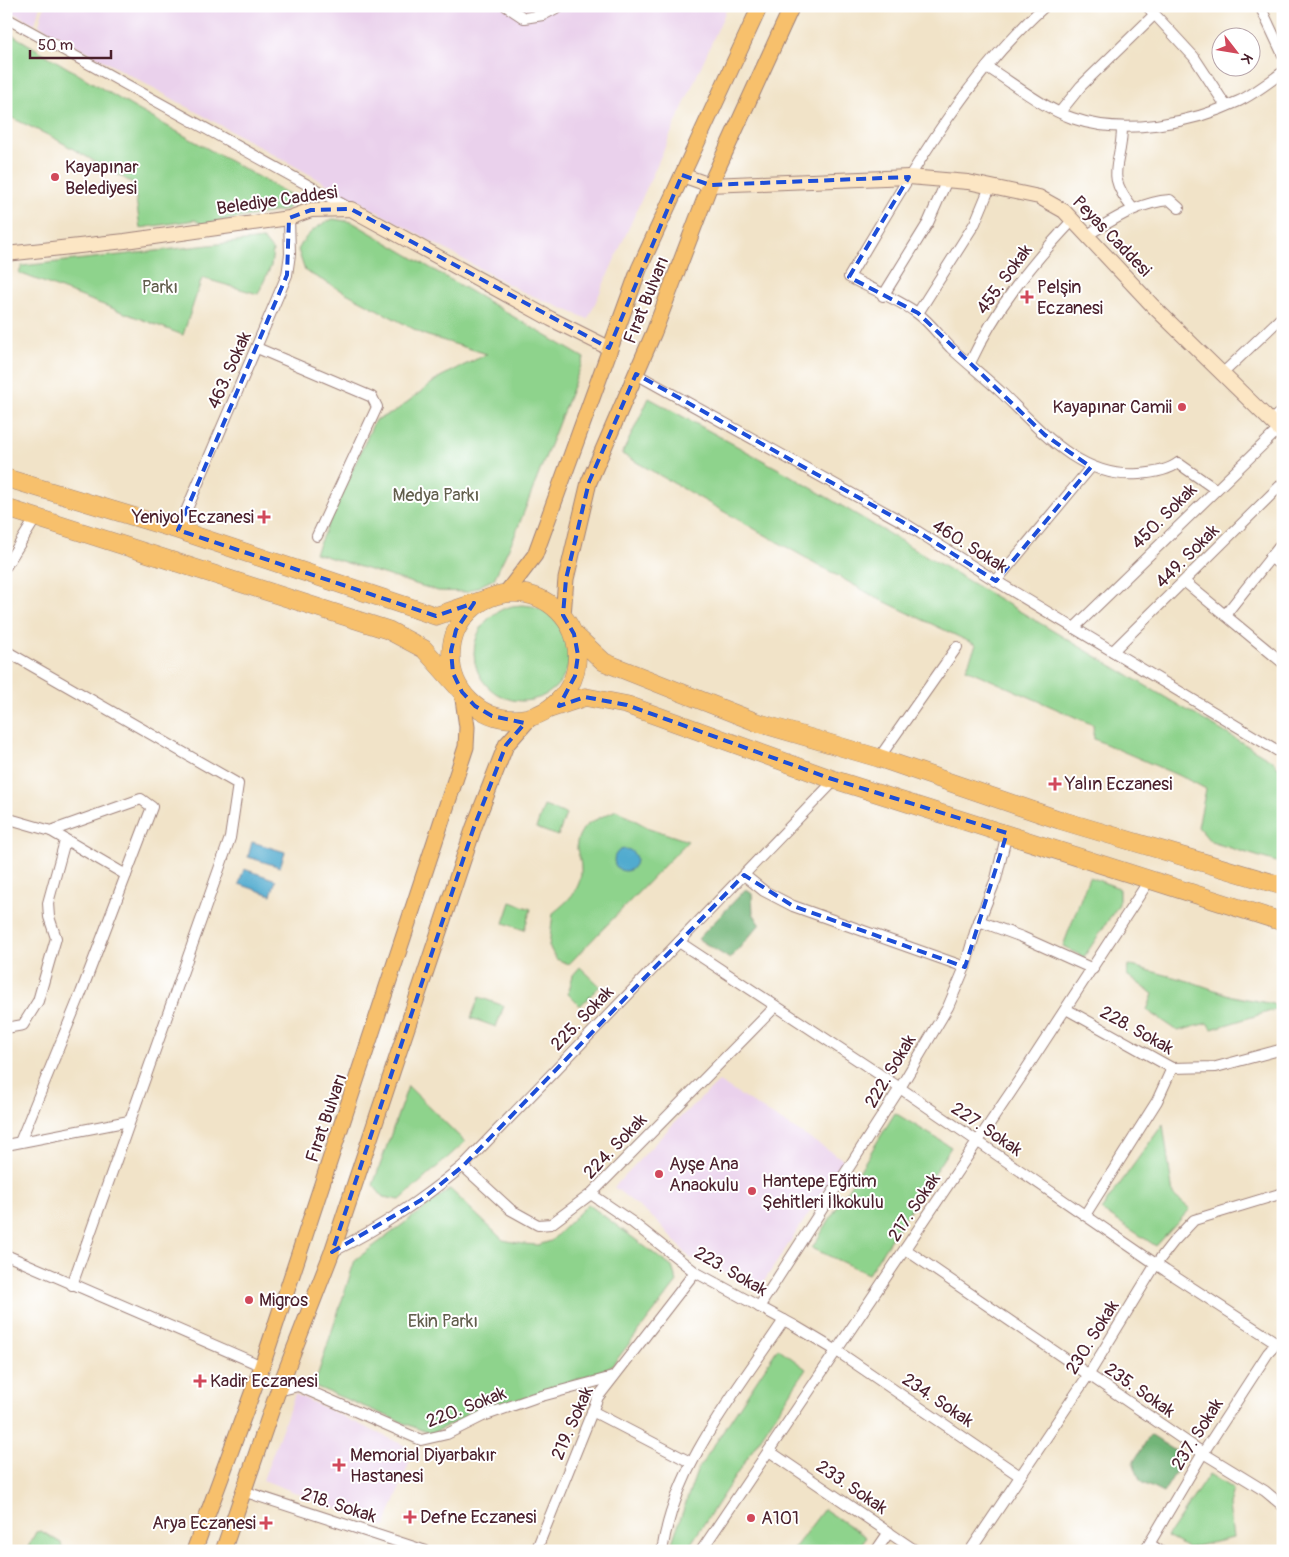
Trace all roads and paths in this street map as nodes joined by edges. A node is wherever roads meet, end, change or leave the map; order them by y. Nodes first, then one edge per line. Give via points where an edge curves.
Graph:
1 (506, 6) edge
2 (560, 6) edge
3 (760, 6) edge
4 (792, 6) edge
5 (1045, 6) edge
6 (1147, 6) edge
7 (1260, 6) edge
8 (1154, 15) junction
9 (6, 18) edge
10 (1283, 55) edge
11 (988, 66) junction
12 (1283, 72) edge
13 (1226, 106) junction
14 (1060, 112) junction
15 (1122, 127) junction
16 (682, 175) junction
17 (909, 177) junction
18 (947, 180) junction
19 (710, 186) junction
20 (990, 187) junction
21 (1179, 208) dead end
22 (351, 209) junction
23 (1133, 209) junction
24 (289, 218) junction
25 (1073, 220) junction
26 (1087, 235) junction
27 (6, 254) edge
28 (884, 296) junction
29 (918, 313) junction
30 (1283, 316) edge
31 (257, 348) junction
32 (608, 348) junction
33 (970, 363) junction
34 (636, 374) junction
35 (1222, 374) junction
36 (1283, 410) edge
37 (1277, 427) edge
38 (1091, 467) junction
39 (6, 478) edge
40 (1283, 483) edge
41 (1216, 489) junction
42 (6, 508) edge
43 (35, 518) junction
44 (178, 530) junction
45 (317, 536) dead end
46 (1283, 542) edge
47 (1270, 557) junction
48 (6, 566) edge
49 (1283, 567) edge
50 (996, 581) junction
51 (1185, 582) junction
52 (506, 593) junction
53 (486, 600) junction
54 (563, 615) junction
55 (1224, 615) junction
56 (1074, 628) junction
57 (574, 634) junction
58 (957, 647) dead end
59 (6, 651) edge
60 (1113, 651) junction
61 (1283, 664) edge
62 (462, 692) junction
63 (549, 709) junction
64 (530, 718) junction
65 (1283, 754) edge
66 (879, 758) junction
67 (835, 780) junction
68 (6, 818) edge
69 (51, 830) junction
70 (1007, 833) junction
71 (65, 841) junction
72 (126, 875) junction
73 (744, 875) junction
74 (1150, 879) junction
75 (1283, 886) edge
76 (980, 921) junction
77 (1283, 922) edge
78 (679, 942) junction
79 (966, 967) junction
80 (1093, 969) junction
81 (775, 1007) junction
82 (1066, 1009) junction
83 (6, 1028) edge
84 (1283, 1049) edge
85 (1172, 1068) junction
86 (900, 1088) junction
87 (130, 1121) junction
88 (20, 1142) junction
89 (977, 1142) junction
90 (6, 1145) edge
91 (463, 1166) junction
92 (1283, 1193) edge
93 (590, 1194) junction
94 (1085, 1215) junction
95 (905, 1249) junction
96 (332, 1252) junction
97 (6, 1255) edge
98 (1156, 1264) junction
99 (694, 1272) junction
100 (72, 1285) junction
101 (759, 1307) junction
102 (784, 1320) junction
103 (1280, 1342) edge
104 (837, 1351) junction
105 (262, 1366) junction
106 (1089, 1374) junction
107 (614, 1377) junction
108 (278, 1391) junction
109 (592, 1411) junction
110 (769, 1451) junction
111 (1203, 1453) junction
112 (690, 1462) junction
113 (1020, 1476) junction
114 (243, 1490) junction
115 (1283, 1506) edge
116 (889, 1532) junction
117 (1147, 1547) edge
118 (194, 1551) edge
119 (223, 1551) edge
120 (426, 1551) edge
121 (536, 1551) edge
122 (662, 1551) edge
123 (701, 1551) edge
124 (876, 1551) edge
125 (916, 1551) edge
126 (970, 1551) edge
127 (1160, 1551) edge

1 - 2 street via 524,18 543,15
3 - 16 main road, Fırat Bulvarı
4 - 19 main road, Fırat Bulvarı
5 - 11 street
6 - 8 street
7 - 10 street
8 - 13 street via 1194,57
8 - 14 street via 1081,86
9 - 22 street
11 - 14 street
11 - 17 street via 954,109
12 - 13 street
13 - 15 street via 1165,123
14 - 15 street via 1095,125
15 - 23 street via 1122,143 1114,176 1122,195
16 - 19 street, Peyas Caddesi
16 - 32 main road, Fırat Bulvarı via 639,268
17 - 18 street, Peyas Caddesi
17 - 19 street, Peyas Caddesi
17 - 28 street via 849,277
18 - 20 street, Peyas Caddesi
18 - 28 street via 928,223
19 - 34 main road, Fırat Bulvarı
20 - 25 street, Peyas Caddesi via 1039,197
20 - 29 street via 975,223
21 - 23 street via 1170,200
22 - 24 street, Belediye Caddesi via 311,210
22 - 32 street, Belediye Caddesi
23 - 26 street
24 - 27 street, Belediye Caddesi
24 - 31 street, 463. Sokak via 287,275
25 - 26 street, Peyas Caddesi
25 - 33 street, 455. Sokak via 1012,290
26 - 35 street, Peyas Caddesi
28 - 29 street
29 - 33 street
30 - 35 street
31 - 44 street, 463. Sokak
31 - 45 street via 372,396 377,407
32 - 52 main road, Fırat Bulvarı via 535,555
33 - 38 street via 1045,435
34 - 50 street, 460. Sokak via 901,521
34 - 54 main road, Fırat Bulvarı via 589,482 566,579
35 - 37 street, Peyas Caddesi
36 - 37 street, 450. Sokak
37 - 41 street, 450. Sokak
38 - 41 street via 1128,475 1170,468 1178,463
38 - 50 street
39 - 44 highway
40 - 51 street, 449. Sokak
41 - 56 street, 450. Sokak
42 - 43 highway
43 - 48 street
43 - 62 highway via 388,630 424,649
44 - 53 highway via 436,616
46 - 47 street
47 - 49 street
47 - 55 street
50 - 56 street, 460. Sokak
51 - 55 street
51 - 60 street, 449. Sokak
52 - 53 highway
52 - 54 highway via 527,594 547,602
53 - 62 highway via 468,612 456,630 451,651 453,673
54 - 57 highway
55 - 61 street
56 - 60 street, 460. Sokak
57 - 63 highway via 578,655 575,676 565,694
57 - 66 highway via 604,662 756,722
58 - 66 street
59 - 87 street via 238,784 230,838
60 - 65 street, 460. Sokak
62 - 64 highway via 475,706 492,716 511,720
62 - 105 main road, Fırat Bulvarı via 466,747
63 - 64 highway
63 - 67 highway via 585,697 627,705
64 - 96 main road via 506,745 474,827
66 - 75 highway via 1060,820
67 - 70 highway
67 - 73 street, 225. Sokak
68 - 69 street
69 - 71 street
69 - 72 street via 141,799 152,807
70 - 74 highway
70 - 76 street, 222. Sokak via 996,879
71 - 72 street
71 - 83 street via 48,903 56,938 38,1001 23,1025
72 - 88 street
73 - 78 street, 225. Sokak
73 - 79 street via 764,891 793,906
74 - 77 highway
74 - 80 street, 217. Sokak
76 - 79 street, 222. Sokak
76 - 80 street via 1022,936
78 - 81 street, 227. Sokak
78 - 91 street, 225. Sokak
79 - 86 street, 222. Sokak via 948,1007
80 - 82 street, 217. Sokak
81 - 86 street, 227. Sokak
81 - 93 street, 224. Sokak
82 - 85 street, 228. Sokak
82 - 89 street, 217. Sokak
84 - 85 street, 228. Sokak via 1216,1067
85 - 94 street via 1157,1101
86 - 89 street, 227. Sokak
86 - 101 street, 222. Sokak
87 - 88 street
87 - 100 street
88 - 90 street
89 - 94 street, 227. Sokak
89 - 95 street, 217. Sokak
91 - 93 street, 224. Sokak via 511,1210 538,1225 551,1224
91 - 96 street, 225. Sokak via 414,1205
92 - 98 street, 230. Sokak via 1194,1220
93 - 99 street, 223. Sokak via 632,1222
94 - 98 street, 227. Sokak
95 - 104 street, 217. Sokak
95 - 106 street, 235. Sokak
96 - 108 main road
97 - 100 street
98 - 103 street, 227. Sokak
98 - 106 street, 230. Sokak
99 - 101 street, 223. Sokak
99 - 107 street, 219. Sokak
100 - 105 street
101 - 102 street, 223. Sokak
102 - 104 street, 223. Sokak
102 - 112 street
103 - 111 street, 237. Sokak
104 - 110 street, 217. Sokak
104 - 113 street, 234. Sokak
105 - 118 main road, Fırat Bulvarı
106 - 111 street, 235. Sokak
106 - 113 street, 230. Sokak
107 - 108 street, 220. Sokak via 534,1398 483,1416 447,1434 421,1440 298,1386
107 - 109 street, 219. Sokak via 598,1397
108 - 114 main road
109 - 112 street
109 - 121 street, 219. Sokak
110 - 116 street, 233. Sokak
110 - 123 street, 217. Sokak
111 - 115 street, 235. Sokak via 1265,1491
111 - 117 street, 237. Sokak
112 - 122 street via 665,1531
113 - 126 street, 230. Sokak
114 - 119 main road
114 - 120 street, 218. Sokak
116 - 124 street
116 - 125 street, 233. Sokak
117 - 127 street

